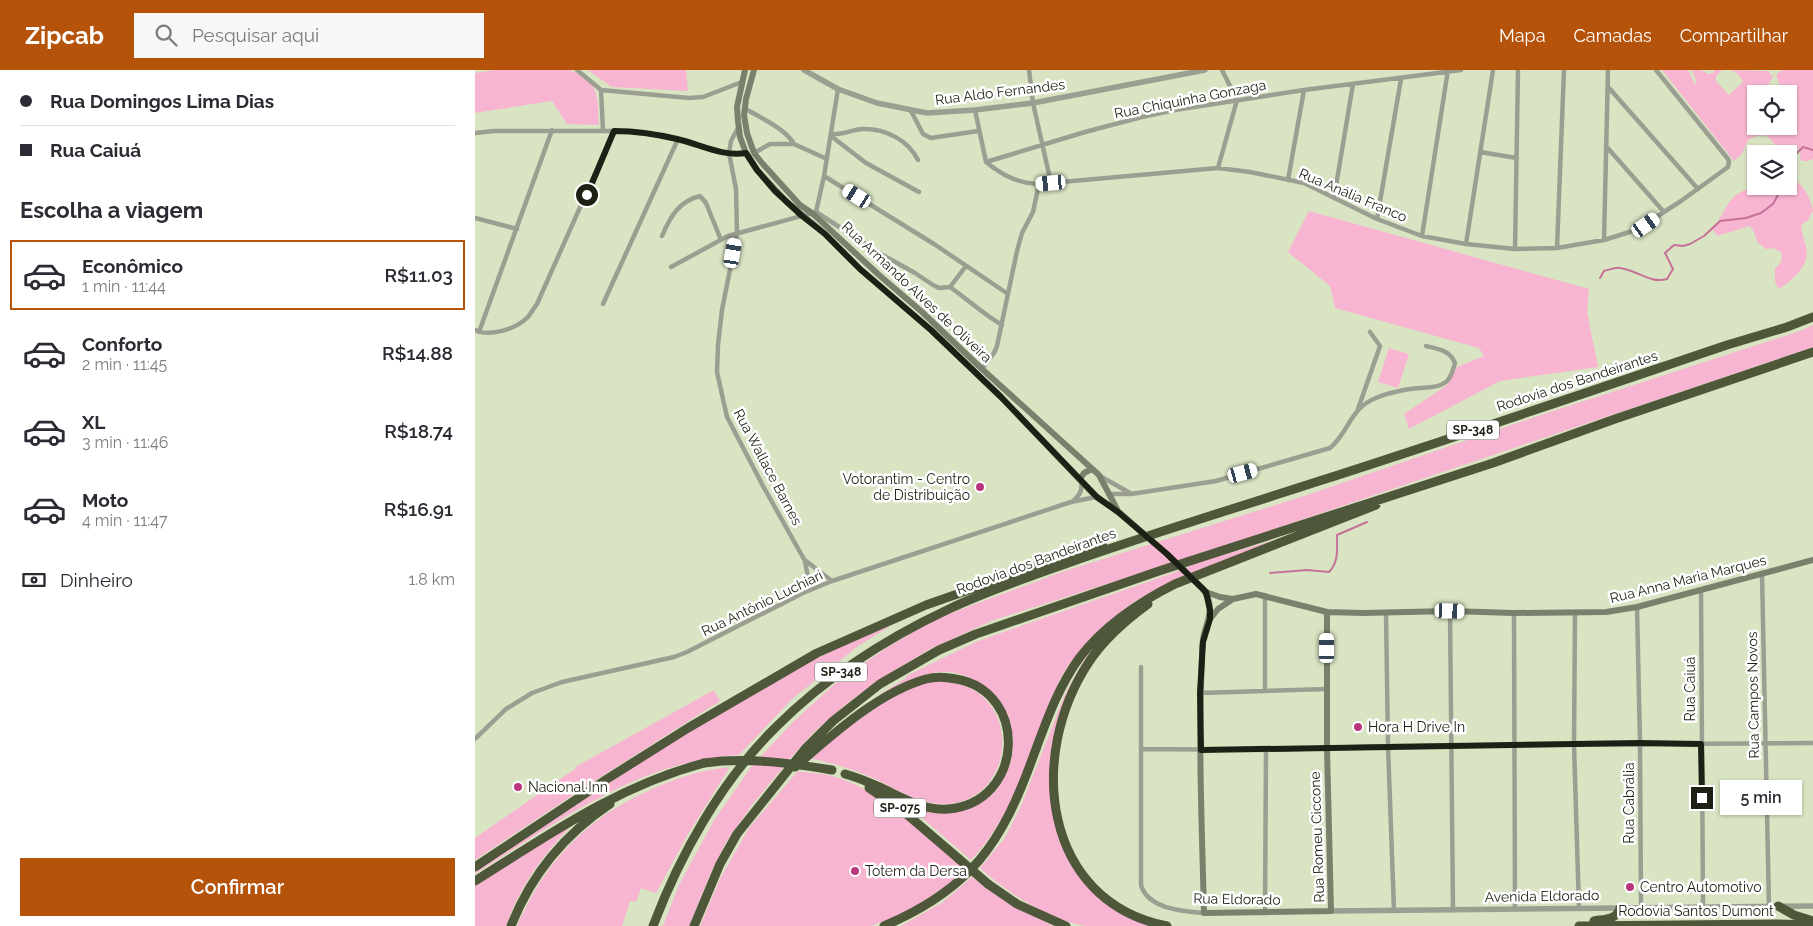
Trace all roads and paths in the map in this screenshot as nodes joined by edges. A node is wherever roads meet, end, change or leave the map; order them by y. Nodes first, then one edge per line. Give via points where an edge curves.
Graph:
1 (577, 70) edge
2 (745, 70) edge
3 (754, 70) edge
4 (805, 70) edge
5 (1029, 70) edge
6 (1205, 70) edge
7 (1222, 70) edge
8 (1461, 70) edge
9 (1493, 70) edge
10 (1518, 70) edge
11 (1564, 70) edge
12 (1608, 70) edge
13 (1656, 70) edge
14 (1448, 71) edge
15 (1401, 79) junction
16 (742, 82) junction
17 (1353, 84) junction
18 (1609, 88) junction
19 (838, 89) junction
20 (601, 90) junction
21 (1304, 90) junction
22 (1237, 100) junction
23 (1033, 103) junction
24 (744, 108) junction
25 (975, 110) junction
26 (911, 111) junction
27 (739, 127) junction
28 (552, 130) junction
29 (603, 131) junction
30 (614, 131) junction
31 (978, 131) junction
32 (475, 133) edge
33 (831, 135) junction
34 (678, 139) junction
35 (794, 144) junction
36 (1042, 146) junction
37 (1606, 146) junction
38 (1480, 152) junction
39 (729, 153) junction
40 (746, 153) junction
41 (754, 153) junction
42 (1517, 158) junction
43 (827, 159) junction
44 (918, 160) dead end
45 (986, 162) junction
46 (1218, 168) junction
47 (825, 176) junction
48 (1288, 180) junction
49 (1051, 183) junction
50 (1039, 184) junction
51 (1697, 189) junction
52 (919, 192) dead end
53 (1334, 198) junction
54 (1664, 212) junction
55 (814, 213) junction
56 (802, 216) junction
57 (475, 218) edge
58 (1377, 220) junction
59 (517, 230) junction
60 (737, 234) junction
61 (661, 236) dead end
62 (1422, 236) junction
63 (721, 240) junction
64 (1603, 240) junction
65 (1466, 244) junction
66 (1557, 248) junction
67 (1515, 249) junction
68 (966, 266) junction
69 (671, 267) dead end
70 (950, 287) junction
71 (1008, 294) junction
72 (603, 304) dead end
73 (1813, 316) edge
74 (1002, 325) junction
75 (477, 331) edge
76 (1370, 332) dead end
77 (1426, 346) dead end
78 (1813, 352) edge
79 (979, 371) junction
80 (1357, 410) junction
81 (1092, 470) junction
82 (1099, 475) junction
83 (1080, 478) junction
84 (1437, 481) junction
85 (1109, 494) junction
86 (1131, 494) junction
87 (1097, 497) junction
88 (1071, 502) junction
89 (1119, 513) junction
90 (1133, 540) junction
91 (805, 560) junction
92 (1813, 560) edge
93 (1198, 574) junction
94 (1762, 574) junction
95 (831, 581) junction
96 (1204, 590) junction
97 (1701, 590) junction
98 (803, 593) junction
99 (1265, 595) junction
100 (1233, 599) junction
101 (1637, 607) junction
102 (1450, 611) junction
103 (1327, 612) junction
104 (1387, 613) junction
105 (1514, 613) junction
106 (1575, 613) junction
107 (1210, 619) junction
108 (1141, 667) dead end
109 (1327, 689) junction
110 (1265, 691) junction
111 (1200, 693) junction
112 (475, 739) edge
113 (1640, 743) junction
114 (1766, 743) junction
115 (1813, 743) edge
116 (1701, 744) junction
117 (1514, 745) junction
118 (1574, 745) junction
119 (1388, 746) junction
120 (1452, 746) junction
121 (1141, 749) junction
122 (1327, 749) junction
123 (1201, 750) junction
124 (1266, 750) junction
125 (845, 774) junction
126 (778, 782) junction
127 (643, 785) junction
128 (475, 867) edge
129 (475, 881) edge
130 (1773, 906) junction
131 (1813, 906) edge
132 (1703, 907) junction
133 (1515, 908) junction
134 (1579, 908) junction
135 (1620, 908) junction
136 (1641, 908) junction
137 (1394, 910) junction
138 (1453, 910) junction
139 (1331, 911) junction
140 (1204, 913) junction
141 (1265, 913) junction
142 (1813, 921) edge
143 (512, 925) edge
144 (653, 926) edge
145 (694, 926) edge
146 (884, 926) edge
147 (1065, 926) edge
148 (1167, 926) edge
149 (1580, 926) edge
150 (1813, 926) edge

1 - 20 street
2 - 16 main road, Rua Armando Alves de Oliveira
3 - 24 main road, Rua Armando Alves de Oliveira
4 - 19 street, Rua Aldo Fernandes
5 - 23 street
6 - 23 street, Rua Aldo Fernandes
7 - 22 street
8 - 14 street, Rua Chiquinha Gonzaga
9 - 38 street
10 - 42 street
11 - 66 street
12 - 18 street
13 - 51 street, Rua Anália Franco via 1728,158 1727,168
14 - 15 street, Rua Chiquinha Gonzaga
14 - 62 street
15 - 17 street, Rua Chiquinha Gonzaga
15 - 58 street
16 - 20 street via 703,97
16 - 27 main road, Rua Armando Alves de Oliveira via 737,107
17 - 21 street, Rua Chiquinha Gonzaga
17 - 53 street
18 - 37 street
18 - 51 street
19 - 26 street, Rua Aldo Fernandes
19 - 33 street
20 - 29 street
21 - 22 street, Rua Chiquinha Gonzaga
21 - 48 street
22 - 36 street, Rua Chiquinha Gonzaga via 1142,116
22 - 46 street
23 - 25 street, Rua Aldo Fernandes
23 - 36 street
24 - 35 street via 783,132
24 - 41 main road, Rua Armando Alves de Oliveira via 745,125
25 - 26 street, Rua Aldo Fernandes
25 - 31 street
26 - 31 street via 923,134 931,138
27 - 39 street
27 - 40 main road, Rua Armando Alves de Oliveira
28 - 29 street
28 - 32 street
28 - 59 street
29 - 30 street
30 - 34 street
30 - 75 street via 537,304 524,320 506,330
31 - 45 street
33 - 43 street
33 - 44 street via 862,129 887,133 913,149
33 - 52 street via 866,162
34 - 39 street
34 - 72 street
35 - 41 street via 769,144
35 - 43 street
36 - 45 street, Rua Chiquinha Gonzaga
36 - 49 street
37 - 54 street
37 - 64 street
38 - 42 street
38 - 65 street
39 - 40 street
39 - 60 street, Rua Wallace Barnes via 737,189
40 - 56 main road, Rua Armando Alves de Oliveira via 769,184
41 - 55 main road, Rua Armando Alves de Oliveira via 800,205
42 - 67 street
43 - 47 street
45 - 50 street, Rua Anália Franco via 1019,182
46 - 48 street, Rua Anália Franco
46 - 49 street, Rua Anália Franco
47 - 55 street
47 - 68 street
48 - 53 street, Rua Anália Franco via 1304,183
49 - 50 street, Rua Anália Franco
50 - 71 street via 1033,212 1019,243
51 - 54 street, Rua Anália Franco
53 - 58 street, Rua Anália Franco
54 - 64 street, Rua Anália Franco via 1636,230
55 - 56 street
55 - 70 street via 933,285
55 - 79 main road, Rua Armando Alves de Oliveira via 922,312
56 - 60 street
56 - 79 main road, Rua Armando Alves de Oliveira
57 - 59 street
58 - 62 street, Rua Anália Franco
59 - 75 street
60 - 63 street
60 - 91 street, Rua Wallace Barnes via 716,359 718,381 727,417 736,436
61 - 63 street via 672,214 698,196 702,197
62 - 65 street, Rua Anália Franco
63 - 69 street
64 - 66 street, Rua Anália Franco
65 - 67 street, Rua Anália Franco
66 - 67 street, Rua Anália Franco
68 - 70 street
68 - 71 street
70 - 74 street
71 - 74 street
73 - 90 highway, Rodovia dos Bandeirantes / SP-348
74 - 79 street via 994,353
76 - 80 street via 1379,346
77 - 80 street via 1451,356 1455,363 1447,381 1436,386 1383,395
78 - 84 highway, SP-348
79 - 81 main road, Rua Armando Alves de Oliveira
79 - 83 main road, Rua Armando Alves de Oliveira
80 - 86 street via 1336,444 1330,448 1222,479
81 - 82 main road, Rua Armando Alves de Oliveira
81 - 83 main road
82 - 85 main road, Rua Armando Alves de Oliveira
82 - 86 street
83 - 87 main road, Rua Armando Alves de Oliveira
83 - 88 street via 1081,492
84 - 93 highway
84 - 126 highway, SP-348 via 1162,570 957,642 919,660 853,705 805,749
85 - 86 street
85 - 87 main road
85 - 89 main road, Rua Armando Alves de Oliveira
87 - 88 street, Rua Antônio Luchiari
87 - 89 main road, Rua Armando Alves de Oliveira
88 - 95 street, Rua Antônio Luchiari
89 - 96 main road, Rua Armando Alves de Oliveira, bridge
90 - 128 highway via 1083,550 959,593 831,646 688,728
90 - 144 highway, Rodovia dos Bandeirantes / SP-348 via 950,608 883,644 828,681 774,728 737,772 707,814 676,870
91 - 95 street, Rua Wallace Barnes
91 - 98 street, Rua Wallace Barnes via 808,578
92 - 94 main road, Rua Anna Maria Marques
93 - 146 highway via 1151,595 1092,643 1058,693 1021,790 991,845 955,885 923,907
93 - 148 highway via 1139,611 1098,650 1067,706 1054,762 1056,814 1064,844 1078,869 1099,894 1117,908
94 - 97 main road, Rua Anna Maria Marques
94 - 114 street, Rua Campos Novos
95 - 98 street, Rua Antônio Luchiari
96 - 100 main road
96 - 107 main road via 1210,605
97 - 101 main road, Rua Anna Maria Marques
97 - 116 street, Rua Caiuá
98 - 112 street, Rua Antônio Luchiari via 687,652 652,663 562,682 532,693 506,710
99 - 100 main road, Rua Anna Maria Marques via 1250,594
99 - 103 main road, Rua Anna Maria Marques
99 - 110 street
100 - 107 main road
101 - 106 main road, Rua Anna Maria Marques
101 - 113 street, Rua Cabrália
102 - 104 main road, Rua Anna Maria Marques
102 - 105 main road, Rua Anna Maria Marques
102 - 120 street
103 - 104 main road, Rua Anna Maria Marques
103 - 109 main road, Rua Romeu Ciccone
104 - 119 street
105 - 106 main road, Rua Anna Maria Marques
105 - 117 street
106 - 118 street
107 - 111 main road via 1203,642
108 - 121 street
109 - 110 street
109 - 122 main road, Rua Romeu Ciccone
110 - 111 street
111 - 123 main road
113 - 116 street
113 - 118 street
113 - 136 street, Rua Cabrália
114 - 115 street
114 - 116 street
114 - 130 street, Rua Campos Novos
116 - 132 street, Rua Caiuá
117 - 118 street
117 - 120 street
117 - 133 street
118 - 134 street
119 - 120 street
119 - 122 street
119 - 137 street
120 - 138 street
121 - 123 street
121 - 140 street, Rua Eldorado via 1140,875 1145,896 1169,908
122 - 124 street
122 - 139 main road, Rua Romeu Ciccone
123 - 124 street
123 - 140 main road
124 - 141 street
125 - 126 highway via 929,808 965,806 994,786 1004,769 1009,740 1004,718 993,698 972,684 946,677 926,679 909,685 860,714
125 - 127 highway, SP-075, bridge via 753,760 704,763
125 - 147 highway, SP-075, bridge via 897,806 988,884 1017,904
126 - 145 highway, SP-348 via 737,834 720,864
127 - 129 highway via 591,809
127 - 143 highway via 595,814 564,842 534,881
130 - 131 street, Avenida Eldorado
130 - 132 street, Avenida Eldorado
130 - 142 highway
132 - 136 street, Avenida Eldorado
133 - 134 street, Avenida Eldorado
133 - 138 street, Avenida Eldorado
134 - 135 street, Avenida Eldorado
135 - 136 street, Avenida Eldorado
135 - 149 highway via 1614,917
137 - 138 street, Avenida Eldorado
137 - 139 street, Avenida Eldorado
139 - 141 main road, Rua Eldorado
140 - 141 main road, Rua Eldorado
149 - 150 highway, Rodovia Santos Dumont

